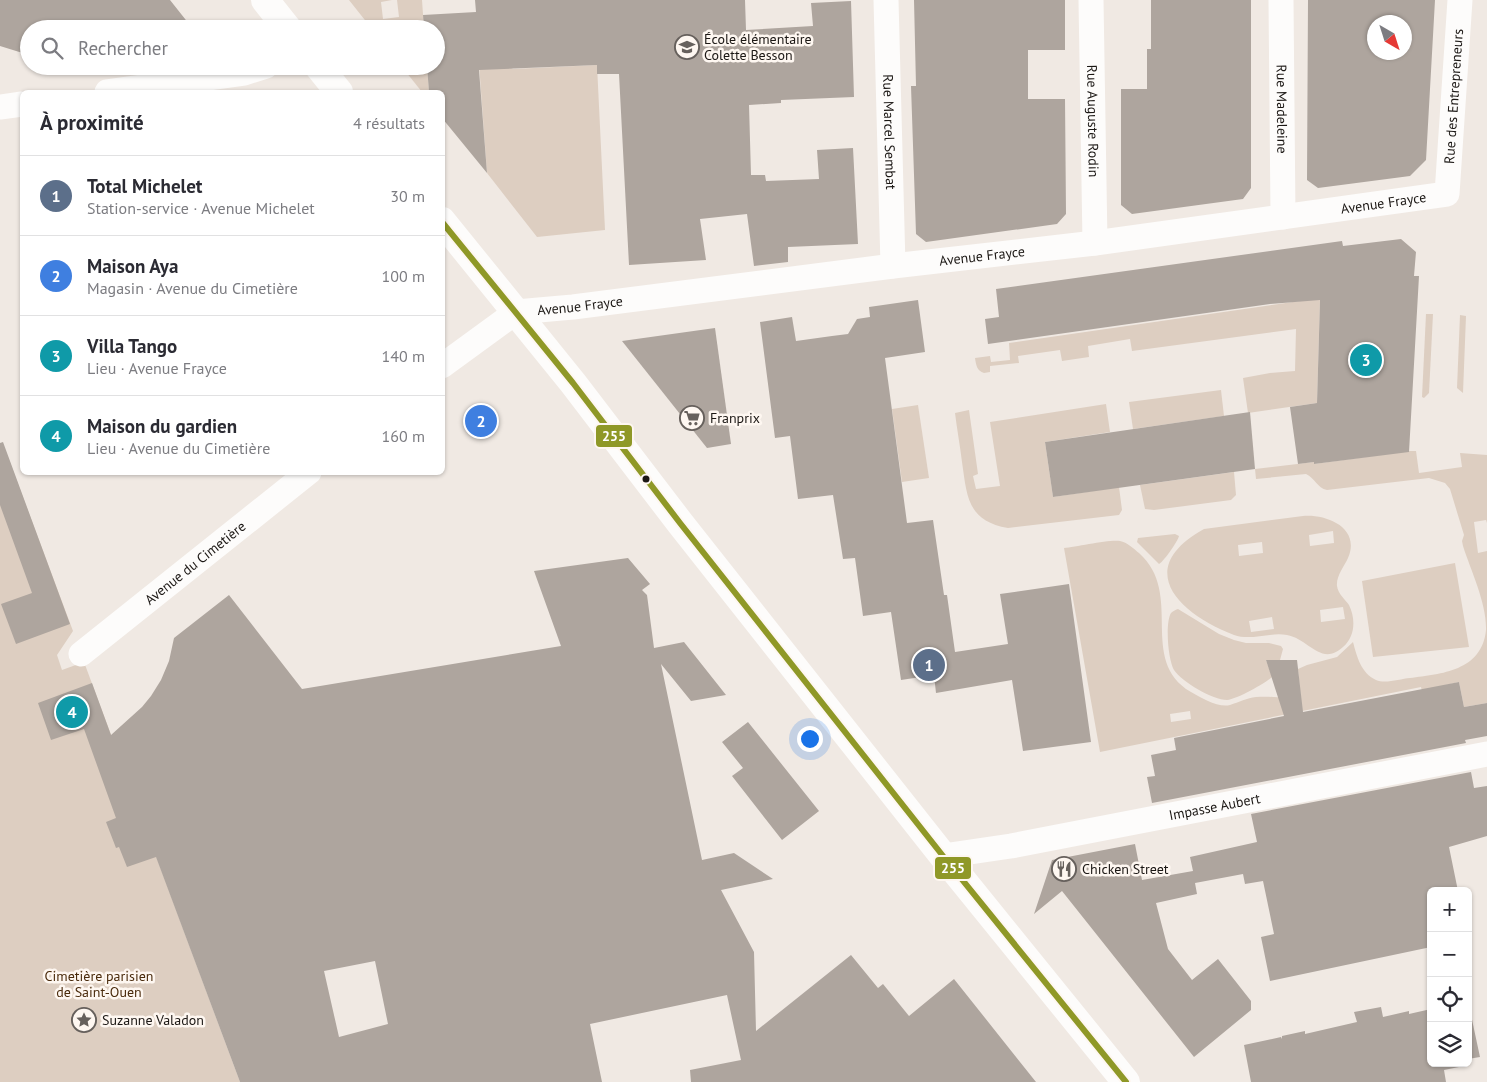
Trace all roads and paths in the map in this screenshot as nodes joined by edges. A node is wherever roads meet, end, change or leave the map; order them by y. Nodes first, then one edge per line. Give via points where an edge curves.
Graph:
1 (265, 0) edge
2 (886, 0) edge
3 (1091, 0) edge
4 (1282, 0) edge
5 (1460, 0) edge
6 (281, 20) edge
7 (230, 75) edge
8 (325, 75) edge
9 (121, 90) edge
10 (337, 90) edge
11 (20, 104) edge
12 (0, 107) edge
13 (1447, 194) joint
14 (1283, 217) junction
15 (445, 224) edge
16 (1095, 243) junction
17 (893, 266) junction
18 (516, 312) junction
19 (445, 364) edge
20 (305, 475) edge
21 (81, 654) dead end
22 (1487, 754) edge
23 (943, 856) junction
24 (1126, 1082) edge

1 - 6 main road
2 - 17 street, Rue Marcel Sembat
3 - 16 street, Rue Auguste Rodin
4 - 14 street, Rue Madeleine
5 - 13 street, Rue des Entrepreneurs
7 - 9 street
8 - 10 main road
11 - 12 street
13 - 14 street, Avenue Frayce
14 - 16 street, Avenue Frayce
15 - 18 main road
16 - 17 street, Avenue Frayce
17 - 18 street, Avenue Frayce
18 - 19 street
18 - 23 main road
20 - 21 street, Avenue du Cimetière
22 - 23 street, Impasse Aubert via 1011,846
23 - 24 main road

